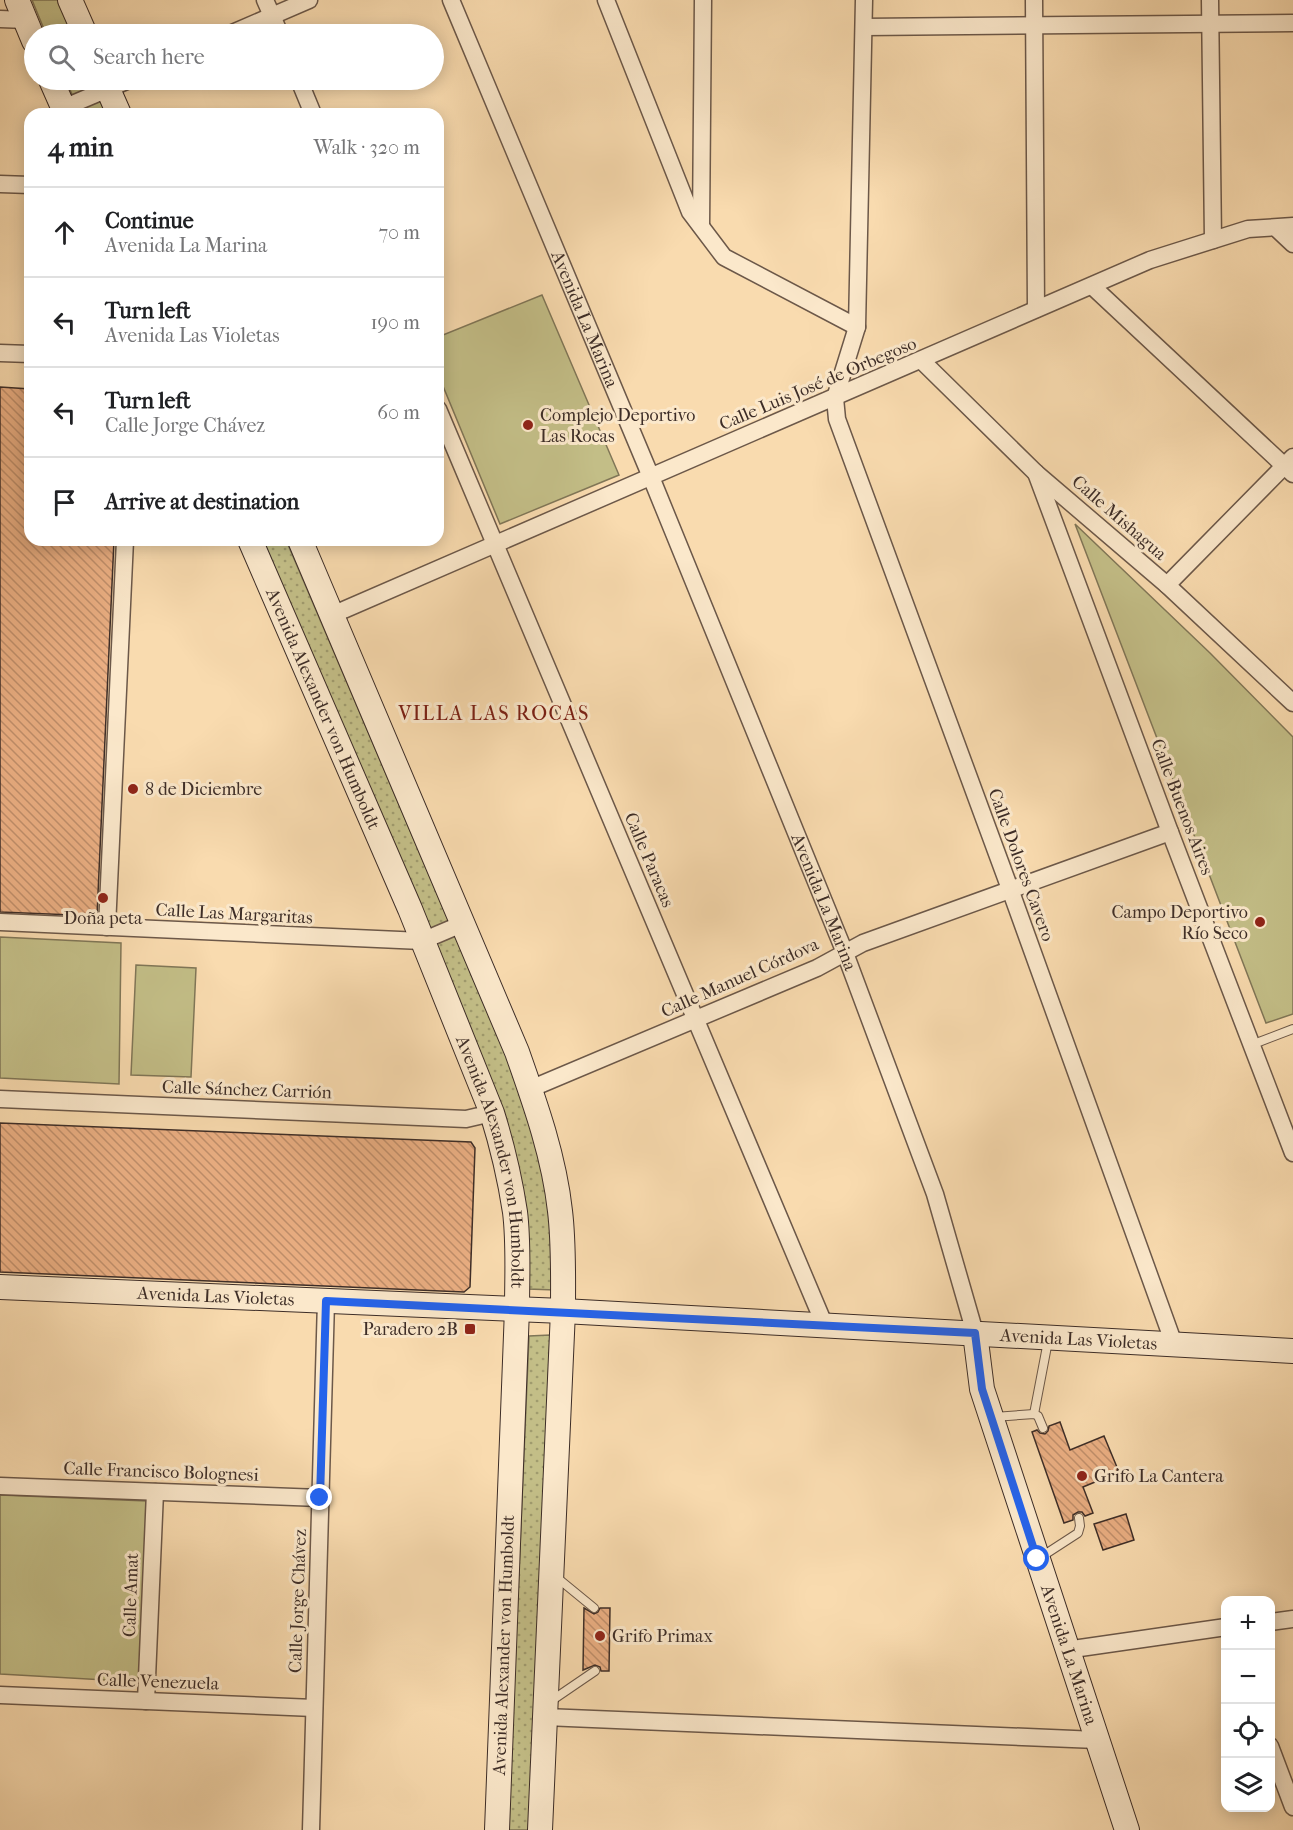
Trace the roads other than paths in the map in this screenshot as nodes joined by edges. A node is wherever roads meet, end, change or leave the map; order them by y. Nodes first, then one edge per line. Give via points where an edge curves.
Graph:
1 (70, 0) edge
2 (265, 0) edge
3 (309, 0) edge
4 (451, 0) edge
5 (606, 0) edge
6 (703, 0) edge
7 (864, 0) edge
8 (1034, 0) edge
9 (1210, 0) edge
10 (272, 16) junction
11 (0, 19) edge
12 (26, 20) edge
13 (1210, 23) junction
14 (1293, 23) edge
15 (81, 24) edge
16 (253, 24) edge
17 (276, 24) edge
18 (1034, 25) junction
19 (864, 27) junction
20 (56, 90) edge
21 (102, 90) edge
22 (115, 90) edge
23 (303, 90) edge
24 (64, 108) edge
25 (70, 108) edge
26 (118, 108) edge
27 (311, 108) edge
28 (0, 184) edge
29 (24, 185) edge
30 (701, 226) junction
31 (1285, 227) edge
32 (1213, 240) junction
33 (1293, 244) edge
34 (1092, 286) junction
35 (1036, 309) junction
36 (857, 327) junction
37 (0, 353) edge
38 (24, 354) edge
39 (922, 361) junction
40 (835, 398) junction
41 (444, 423) edge
42 (1290, 465) edge
43 (1036, 473) junction
44 (651, 477) junction
45 (495, 544) junction
46 (125, 546) edge
47 (253, 546) edge
48 (303, 546) edge
49 (1167, 585) junction
50 (332, 615) junction
51 (1293, 703) edge
52 (1170, 832) junction
53 (1010, 889) junction
54 (0, 922) edge
55 (462, 924) junction
56 (107, 927) junction
57 (422, 942) junction
58 (845, 953) junction
59 (696, 1020) junction
60 (1293, 1029) edge
61 (1251, 1045) junction
62 (530, 1089) junction
63 (0, 1099) edge
64 (492, 1113) junction
65 (1293, 1153) edge
66 (0, 1287) edge
67 (326, 1301) junction
68 (517, 1309) junction
69 (563, 1311) junction
70 (825, 1326) junction
71 (975, 1333) junction
72 (1048, 1337) junction
73 (1174, 1344) junction
74 (1293, 1351) edge
75 (1034, 1414) junction
76 (991, 1418) junction
77 (1043, 1428) dead end
78 (0, 1486) edge
79 (155, 1492) junction
80 (320, 1498) junction
81 (1078, 1518) dead end
82 (1037, 1559) junction
83 (551, 1573) junction
84 (594, 1608) dead end
85 (1293, 1619) edge
86 (1275, 1621) edge
87 (1221, 1628) edge
88 (1066, 1650) junction
89 (595, 1671) dead end
90 (0, 1695) edge
91 (146, 1701) junction
92 (314, 1707) junction
93 (545, 1711) junction
94 (1097, 1740) junction
95 (1275, 1754) edge
96 (1287, 1773) edge
97 (1293, 1808) edge
98 (311, 1830) edge
99 (497, 1830) edge
100 (540, 1830) edge
101 (1126, 1830) edge

1 - 15 main road
2 - 10 street
3 - 10 street
4 - 44 street, Avenida La Marina
5 - 30 street via 690,212
6 - 30 street
7 - 19 street
8 - 18 street
9 - 13 street
10 - 16 street
10 - 17 street
11 - 12 street
13 - 14 street
13 - 18 street
13 - 32 street
18 - 19 street
18 - 35 street
19 - 36 street
20 - 24 main road
21 - 25 street
22 - 26 main road
23 - 27 street
28 - 29 street
30 - 36 street via 724,257
31 - 32 street, Calle Luis José de Orbegoso via 1248,230
31 - 33 street
32 - 34 street, Calle Luis José de Orbegoso via 1150,260
34 - 35 street, Calle Luis José de Orbegoso
34 - 42 street
35 - 39 street, Calle Luis José de Orbegoso
36 - 40 street
37 - 38 street
39 - 40 street, Calle Luis José de Orbegoso
39 - 43 street, Calle Mishagua
40 - 44 street, Calle Luis José de Orbegoso
40 - 53 street, Calle Dolores Cavero via 837,419
41 - 45 street, Calle Paracas
42 - 49 street
43 - 49 street, Calle Mishagua
43 - 52 street, Calle Buenos Aires
44 - 45 street, Calle Luis José de Orbegoso
44 - 58 street, Avenida La Marina
45 - 50 street, Calle Luis José de Orbegoso
45 - 59 street, Calle Paracas
46 - 56 street
47 - 57 main road, Avenida Alexander von Humboldt
48 - 50 main road
49 - 51 street, Calle Mishagua
50 - 55 main road
52 - 53 street, Calle Manuel Córdova
52 - 61 street, Calle Buenos Aires
53 - 58 street, Calle Manuel Córdova
53 - 73 street, Calle Dolores Cavero
54 - 56 street, Calle Las Margaritas
55 - 57 street, Calle Las Margaritas
55 - 62 main road
56 - 57 street, Calle Las Margaritas
57 - 64 main road, Avenida Alexander von Humboldt
58 - 59 street, Calle Manuel Córdova
58 - 71 street, Avenida La Marina via 935,1194
59 - 62 street, Calle Manuel Córdova
59 - 70 street, Calle Paracas
60 - 61 lane
61 - 65 street, Calle Buenos Aires
62 - 69 main road via 546,1136 560,1208
63 - 64 street, Calle Sánchez Carrión via 466,1119
64 - 68 main road, Avenida Alexander von Humboldt via 515,1213
66 - 67 main road, Avenida Las Violetas
67 - 68 main road, Avenida Las Violetas
67 - 80 street, Calle Jorge Chávez
68 - 69 main road, Avenida Las Violetas
68 - 99 main road, Avenida Alexander von Humboldt
69 - 70 main road, Avenida Las Violetas
69 - 83 main road
70 - 71 main road, Avenida Las Violetas
71 - 72 main road, Avenida Las Violetas
71 - 76 main road, Avenida La Marina via 982,1389
72 - 73 main road, Avenida Las Violetas
72 - 75 lane
73 - 74 main road, Avenida Las Violetas
75 - 76 lane
75 - 77 lane
76 - 82 main road, Avenida La Marina
78 - 79 street, Calle Francisco Bolognesi
79 - 80 street, Calle Francisco Bolognesi
79 - 91 street, Calle Amat
80 - 92 street, Calle Jorge Chávez
81 - 82 lane via 1078,1533
82 - 88 main road, Avenida La Marina
83 - 84 lane
83 - 93 main road
85 - 86 street
87 - 88 street
88 - 94 main road, Avenida La Marina
89 - 93 lane
90 - 91 street, Calle Venezuela
91 - 92 street, Calle Venezuela
92 - 98 street, Calle Jorge Chávez
93 - 94 street
93 - 100 main road
94 - 101 main road, Avenida La Marina
95 - 96 street
96 - 97 street

